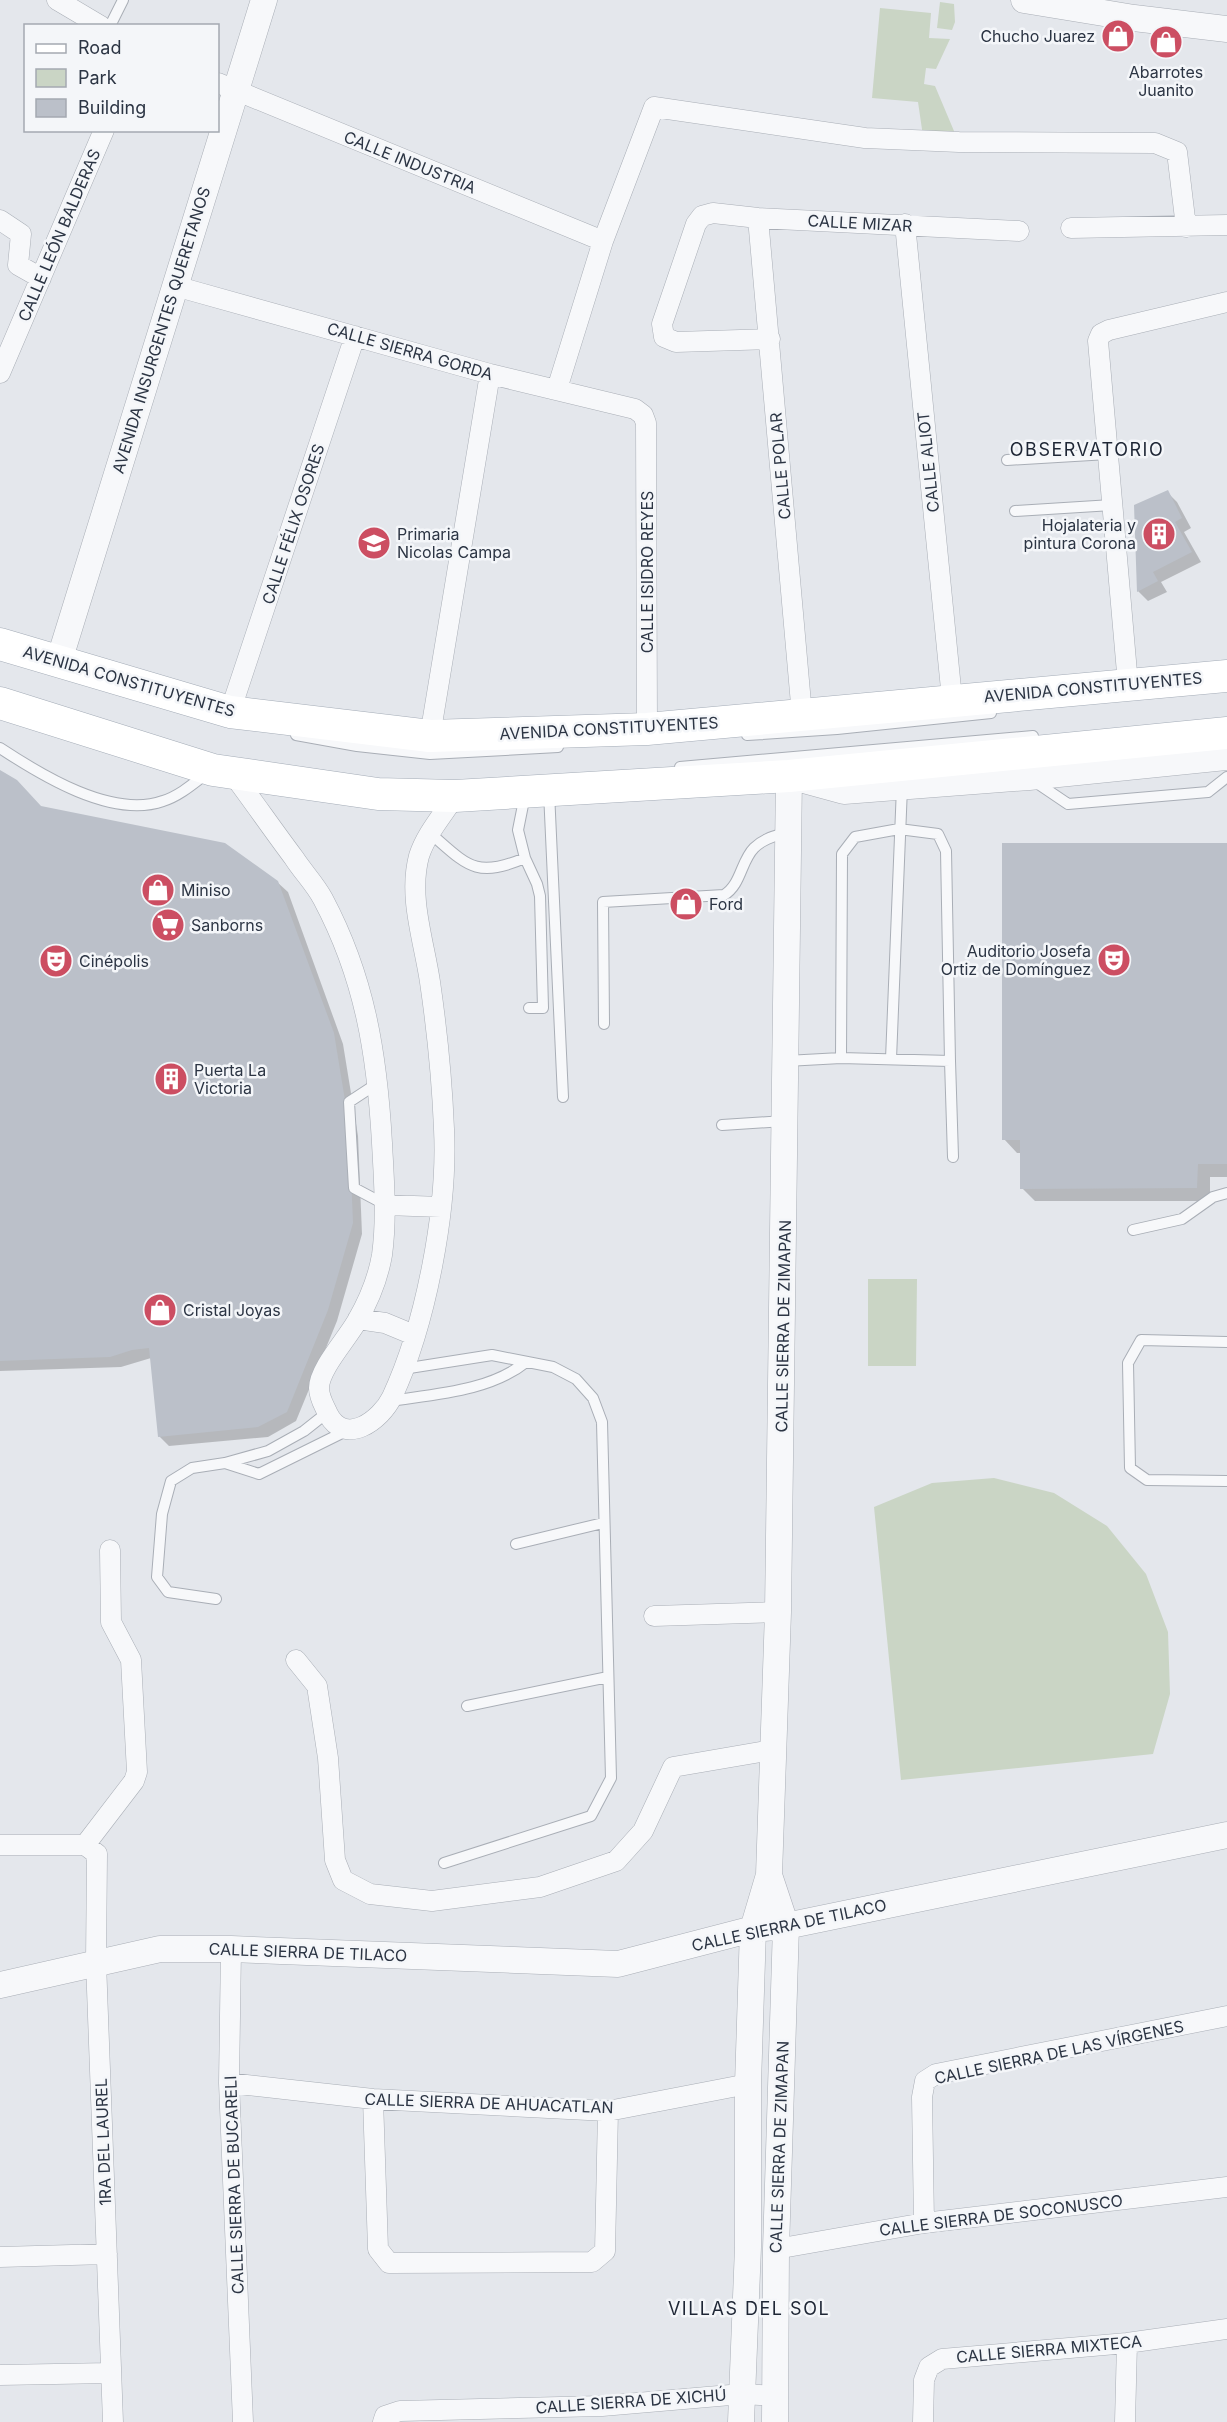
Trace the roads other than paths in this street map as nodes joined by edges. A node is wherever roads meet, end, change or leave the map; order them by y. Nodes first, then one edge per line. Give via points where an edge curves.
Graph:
1 (57, 0) edge
2 (123, 0) edge
3 (264, 0) edge
4 (1024, 0) edge
5 (97, 24) edge
6 (111, 24) edge
7 (1227, 29) edge
8 (226, 87) edge
9 (219, 114) edge
10 (103, 132) edge
11 (214, 132) edge
12 (758, 218) junction
13 (0, 220) edge
14 (905, 224) junction
15 (1227, 225) edge
16 (1186, 227) junction
17 (1071, 228) dead end
18 (1018, 231) dead end
19 (603, 240) junction
20 (41, 278) junction
21 (175, 286) junction
22 (1227, 302) edge
23 (355, 336) junction
24 (770, 339) junction
25 (0, 373) edge
26 (490, 374) junction
27 (557, 389) junction
28 (643, 415) joint
29 (1108, 454) junction
30 (1007, 460) dead end
31 (1112, 505) junction
32 (1015, 511) dead end
33 (0, 644) edge
34 (56, 668) junction
35 (1227, 676) edge
36 (1128, 684) junction
37 (952, 699) junction
38 (0, 703) edge
39 (1001, 712) dead end
40 (802, 715) junction
41 (233, 720) junction
42 (647, 729) junction
43 (287, 733) dead end
44 (1227, 733) edge
45 (1045, 735) dead end
46 (430, 736) junction
47 (730, 736) dead end
48 (565, 747) dead end
49 (0, 748) edge
50 (1227, 757) edge
51 (663, 768) dead end
52 (222, 771) junction
53 (789, 776) junction
54 (1029, 777) junction
55 (1227, 777) edge
56 (474, 787) junction
57 (902, 787) junction
58 (537, 792) junction
59 (899, 829) junction
60 (788, 832) junction
61 (430, 833) junction
62 (525, 858) junction
63 (529, 1008) dead end
64 (604, 1024) dead end
65 (841, 1058) junction
66 (891, 1059) junction
67 (786, 1061) junction
68 (950, 1061) junction
69 (378, 1083) junction
70 (563, 1097) dead end
71 (786, 1121) junction
72 (722, 1125) dead end
73 (954, 1157) dead end
74 (1227, 1193) edge
75 (386, 1205) junction
76 (441, 1207) junction
77 (1133, 1230) dead end
78 (358, 1319) junction
79 (414, 1335) junction
80 (1227, 1342) edge
81 (526, 1362) junction
82 (403, 1369) junction
83 (390, 1401) junction
84 (327, 1412) junction
85 (351, 1429) junction
86 (225, 1463) junction
87 (1227, 1481) edge
88 (603, 1523) junction
89 (516, 1544) dead end
90 (110, 1550) dead end
91 (216, 1599) dead end
92 (778, 1612) junction
93 (654, 1616) dead end
94 (296, 1660) dead end
95 (608, 1677) junction
96 (467, 1706) dead end
97 (772, 1750) junction
98 (1227, 1834) edge
99 (0, 1845) edge
100 (86, 1845) junction
101 (444, 1863) dead end
102 (769, 1875) junction
103 (786, 1926) junction
104 (753, 1929) junction
105 (231, 1949) junction
106 (96, 1962) junction
107 (0, 1985) edge
108 (1227, 2016) edge
109 (229, 2084) junction
110 (748, 2084) junction
111 (373, 2099) junction
112 (608, 2111) junction
113 (1227, 2187) edge
114 (924, 2223) junction
115 (776, 2249) junction
116 (107, 2254) junction
117 (0, 2257) edge
118 (1227, 2330) edge
119 (1126, 2343) junction
120 (110, 2373) junction
121 (0, 2375) edge
122 (742, 2394) junction
123 (776, 2396) junction
124 (602, 2414) edge
125 (113, 2422) edge
126 (243, 2422) edge
127 (383, 2422) edge
128 (741, 2422) edge
129 (775, 2422) edge
130 (923, 2422) edge
131 (1125, 2422) edge

1 - 5 street
2 - 6 lane
3 - 8 street, AVENIDA INSURGENTES QUERETANOS
4 - 7 street
8 - 9 street, AVENIDA INSURGENTES QUERETANOS
8 - 19 street, CALLE INDUSTRIA
10 - 20 street, CALLE LEÓN BALDERAS
11 - 21 street, AVENIDA INSURGENTES QUERETANOS
12 - 14 street, CALLE MIZAR
12 - 24 street, CALLE POLAR
12 - 24 street, CALLE MIZAR via 713,213 702,216 662,324 664,337 676,342
13 - 20 street via 21,234 18,265
14 - 18 street, CALLE MIZAR
14 - 37 street, CALLE ALIOT
15 - 16 street
16 - 17 street
16 - 19 street via 1178,152 1155,143 865,138 654,107
19 - 27 street
20 - 25 street, CALLE LEÓN BALDERAS
21 - 23 street, CALLE SIERRA GORDA
21 - 34 street, AVENIDA INSURGENTES QUERETANOS
22 - 29 street via 1101,334 1098,341
23 - 26 street, CALLE SIERRA GORDA
23 - 41 street, CALLE FÉLIX OSORES
24 - 40 street, CALLE POLAR
26 - 27 street, CALLE SIERRA GORDA
26 - 46 street
27 - 28 street, CALLE SIERRA GORDA via 635,408
28 - 42 street, CALLE ISIDRO REYES
29 - 30 lane
29 - 31 street
31 - 32 lane
31 - 36 street
33 - 34 main road, AVENIDA CONSTITUYENTES
34 - 41 main road, AVENIDA CONSTITUYENTES
35 - 36 main road, AVENIDA CONSTITUYENTES
36 - 37 main road, AVENIDA CONSTITUYENTES
37 - 40 main road, AVENIDA CONSTITUYENTES
38 - 52 main road
39 - 47 lane
40 - 42 main road, AVENIDA CONSTITUYENTES
41 - 46 main road, AVENIDA CONSTITUYENTES
42 - 46 main road, AVENIDA CONSTITUYENTES
43 - 48 lane via 430,754
44 - 53 main road
45 - 51 lane
49 - 52 lane via 61,783 99,799 129,804 161,802
50 - 54 street
52 - 56 main road via 378,794
52 - 69 street via 322,897 365,1001
53 - 57 street via 844,791
53 - 58 main road
53 - 60 street, CALLE SIERRA DE ZIMAPAN
54 - 55 lane via 1068,804 1208,792
54 - 57 street
56 - 58 main road
56 - 61 street
57 - 59 lane
58 - 62 lane via 518,830
58 - 70 lane
59 - 65 lane via 855,837 842,854
59 - 66 lane
59 - 68 lane via 938,834 946,851
60 - 64 lane via 764,840 752,850 732,891 724,895 603,902
60 - 67 street, CALLE SIERRA DE ZIMAPAN
61 - 62 lane via 466,865 504,867
61 - 76 street via 415,876 435,1017 444,1131
62 - 63 lane via 540,896 543,1008
65 - 66 lane
65 - 67 lane
66 - 68 lane
67 - 71 street, CALLE SIERRA DE ZIMAPAN
68 - 73 lane
69 - 75 street
69 - 75 lane via 349,1102 354,1188
71 - 72 lane
71 - 92 street, CALLE SIERRA DE ZIMAPAN
74 - 77 lane via 1214,1197 1182,1219
75 - 76 street
75 - 78 street via 381,1258
76 - 79 street via 427,1288
78 - 79 street via 385,1323
78 - 84 street via 321,1377 319,1391
79 - 82 street
80 - 87 lane via 1141,1340 1128,1362 1130,1468 1146,1480
81 - 82 lane via 492,1355
81 - 83 lane via 509,1376 454,1391
81 - 88 lane via 553,1367 576,1379 593,1398 602,1422
82 - 83 street
83 - 85 street via 369,1425
84 - 85 street via 338,1426
84 - 86 lane via 304,1431 268,1451
85 - 86 lane via 259,1473
86 - 91 lane via 192,1468 171,1481 162,1514 157,1577 168,1592
88 - 89 lane
88 - 95 lane
90 - 100 street via 111,1622 131,1660 137,1772
92 - 93 street
92 - 97 street, CALLE SIERRA DE ZIMAPAN
94 - 97 street via 317,1686 328,1758 335,1860 343,1880 370,1894 432,1901 529,1889 616,1861 644,1831 673,1767
95 - 96 lane
95 - 101 lane via 611,1778 591,1816
97 - 102 street, CALLE SIERRA DE ZIMAPAN
98 - 103 street, CALLE SIERRA DE TILACO
99 - 100 street
100 - 106 street, 1RA DEL LAUREL via 97,1854
102 - 103 street, CALLE SIERRA DE ZIMAPAN
102 - 104 street, CALLE SIERRA DE ZIMAPAN
103 - 104 street, CALLE SIERRA DE TILACO
103 - 115 street, CALLE SIERRA DE ZIMAPAN
104 - 105 street, CALLE SIERRA DE TILACO via 618,1964
104 - 110 street, CALLE SIERRA DE ZIMAPAN
105 - 106 street, CALLE SIERRA DE TILACO via 160,1949
105 - 109 street, CALLE SIERRA DE BUCARELI
106 - 107 street
106 - 116 street, 1RA DEL LAUREL
108 - 114 street, CALLE SIERRA DE LAS VÍRGENES via 936,2074 925,2081
109 - 111 street, CALLE SIERRA DE AHUACATLAN
109 - 126 street, CALLE SIERRA DE BUCARELI
110 - 112 street, CALLE SIERRA DE AHUACATLAN
110 - 122 street, CALLE SIERRA DE ZIMAPAN via 748,2247
111 - 112 street, CALLE SIERRA DE AHUACATLAN
111 - 112 street via 378,2249 389,2263 592,2262 605,2251
113 - 114 street, CALLE SIERRA DE SOCONUSCO
114 - 115 street, CALLE SIERRA DE SOCONUSCO
115 - 123 street, CALLE SIERRA DE ZIMAPAN
116 - 117 street
116 - 120 street, 1RA DEL LAUREL
118 - 119 street, CALLE SIERRA MIXTECA
119 - 130 street, CALLE SIERRA MIXTECA via 942,2359 929,2367 924,2380
119 - 131 street
120 - 121 street
120 - 125 street, 1RA DEL LAUREL
122 - 123 street, CALLE SIERRA DE XICHÚ
122 - 124 street, CALLE SIERRA DE XICHÚ
122 - 128 street, CALLE SIERRA DE ZIMAPAN
123 - 129 street, CALLE SIERRA DE ZIMAPAN
124 - 127 street, CALLE SIERRA DE XICHÚ via 400,2411 385,2416

